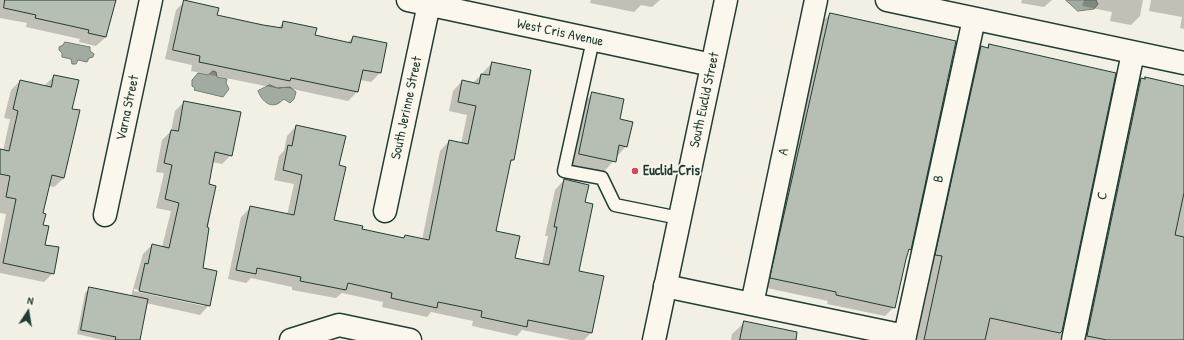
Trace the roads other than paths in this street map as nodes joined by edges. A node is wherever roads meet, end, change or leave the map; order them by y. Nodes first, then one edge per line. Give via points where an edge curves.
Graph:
1 (151, 0) edge
2 (726, 0) edge
3 (816, 0) edge
4 (887, 0) edge
5 (418, 2) edge
6 (974, 19) junction
7 (593, 40) junction
8 (1133, 52) junction
9 (1184, 63) edge
10 (712, 65) junction
11 (385, 211) dead end
12 (105, 215) dead end
13 (680, 218) junction
14 (665, 286) junction
15 (752, 304) junction
16 (904, 338) edge
17 (291, 340) edge
18 (410, 340) edge
19 (654, 340) edge
20 (1073, 340) edge

1 - 12 street, Varna Street
2 - 10 street, South Euclid Street
3 - 15 street, A
4 - 6 street
5 - 7 street, West Cris Avenue
5 - 11 street, South Jerinne Street
6 - 8 street
6 - 16 street, B
7 - 10 street, West Cris Avenue
7 - 13 lane via 564,171 602,178 615,205
8 - 9 street
8 - 20 street, C
10 - 13 street, South Euclid Street
13 - 14 street, South Euclid Street
14 - 15 street
14 - 19 street, South Euclid Street
15 - 16 street
17 - 18 street via 339,325

